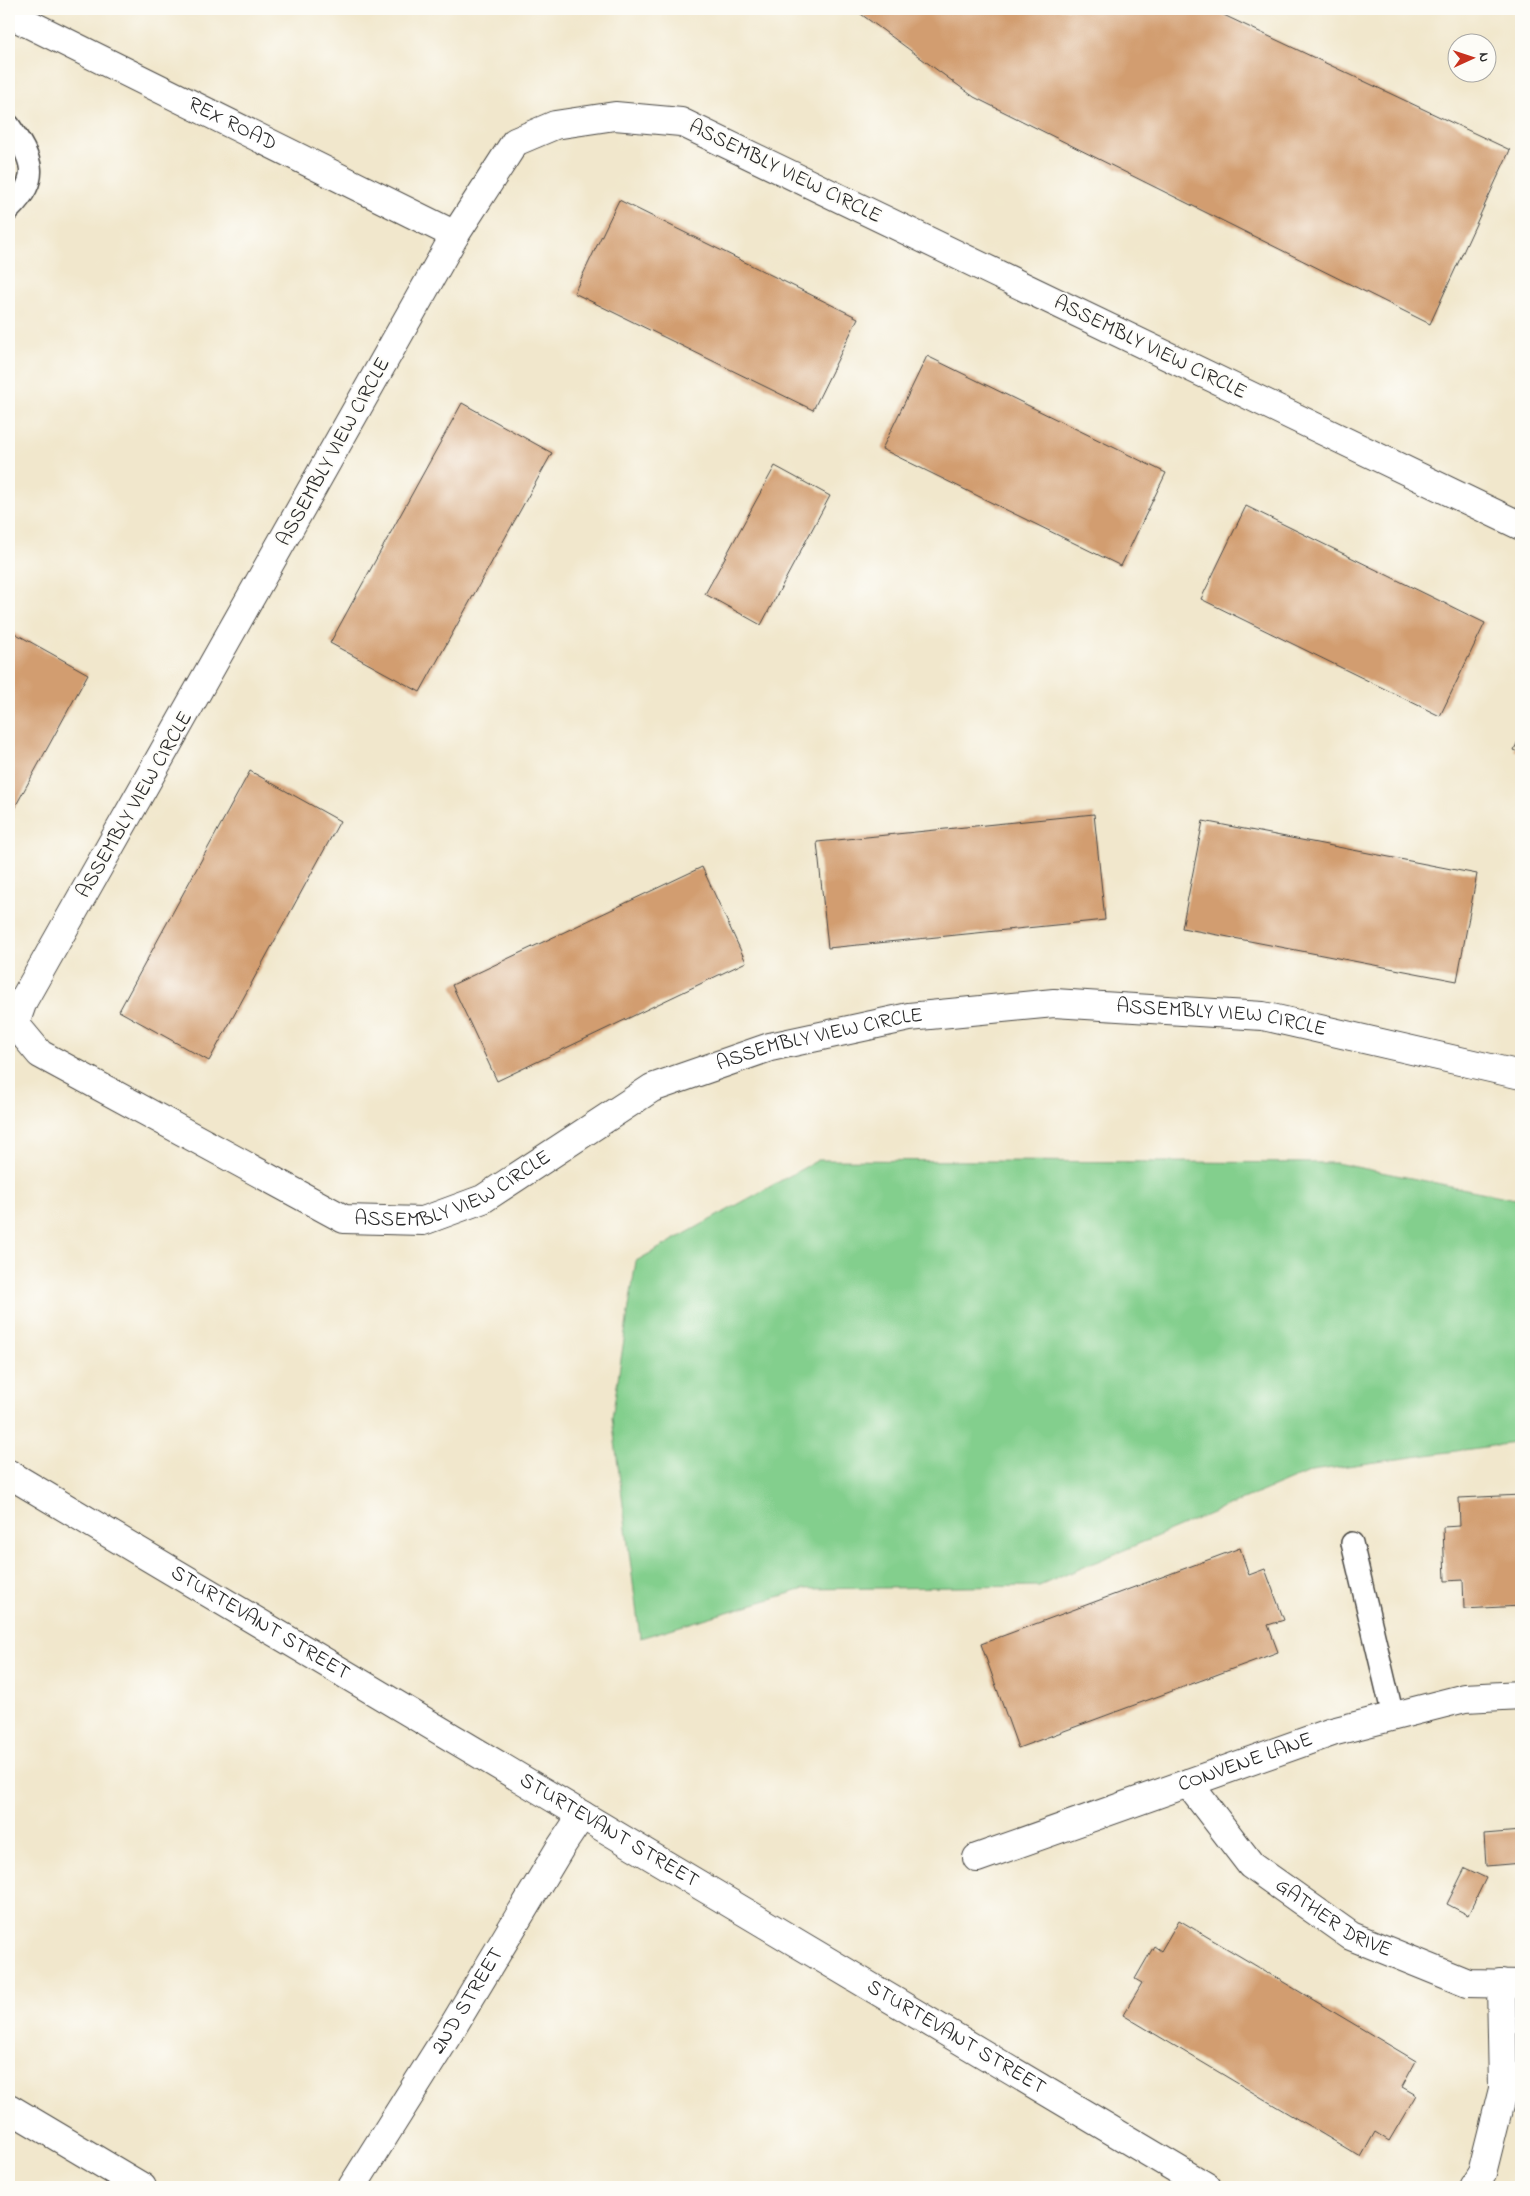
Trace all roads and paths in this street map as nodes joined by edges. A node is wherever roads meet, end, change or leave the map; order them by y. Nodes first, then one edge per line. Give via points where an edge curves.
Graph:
1 (9, 14) edge
2 (9, 125) edge
3 (9, 210) edge
4 (455, 235) junction
5 (1521, 526) edge
6 (1521, 1075) edge
7 (9, 1474) edge
8 (1352, 1543) dead end
9 (1521, 1695) edge
10 (1393, 1716) junction
11 (1188, 1783) junction
12 (582, 1816) junction
13 (977, 1858) dead end
14 (1511, 1984) edge
15 (9, 2108) edge
16 (142, 2187) edge
17 (352, 2187) edge
18 (1207, 2187) edge
19 (1473, 2187) edge

1 - 4 street, REX ROAD
2 - 3 lane via 26,150 31,179 24,194
4 - 5 street, ASSEMBLY VIEW CIRCLE via 515,142 555,125 615,116 681,122
4 - 6 street, ASSEMBLY VIEW CIRCLE via 23,1001 15,1024 40,1054 344,1219 423,1221 483,1199 652,1088 770,1047 909,1017 1054,1003 1263,1016
7 - 12 street, STURTEVANT STREET
8 - 10 lane
9 - 10 street, CONVENE LANE via 1465,1698
10 - 11 street, CONVENE LANE via 1332,1732
11 - 13 street, CONVENE LANE
11 - 14 street, GATHER DRIVE via 1251,1865 1351,1936 1467,1983
12 - 17 street, 2ND STREET
12 - 18 street, STURTEVANT STREET
14 - 19 street via 1503,2089 1482,2173
15 - 16 street

